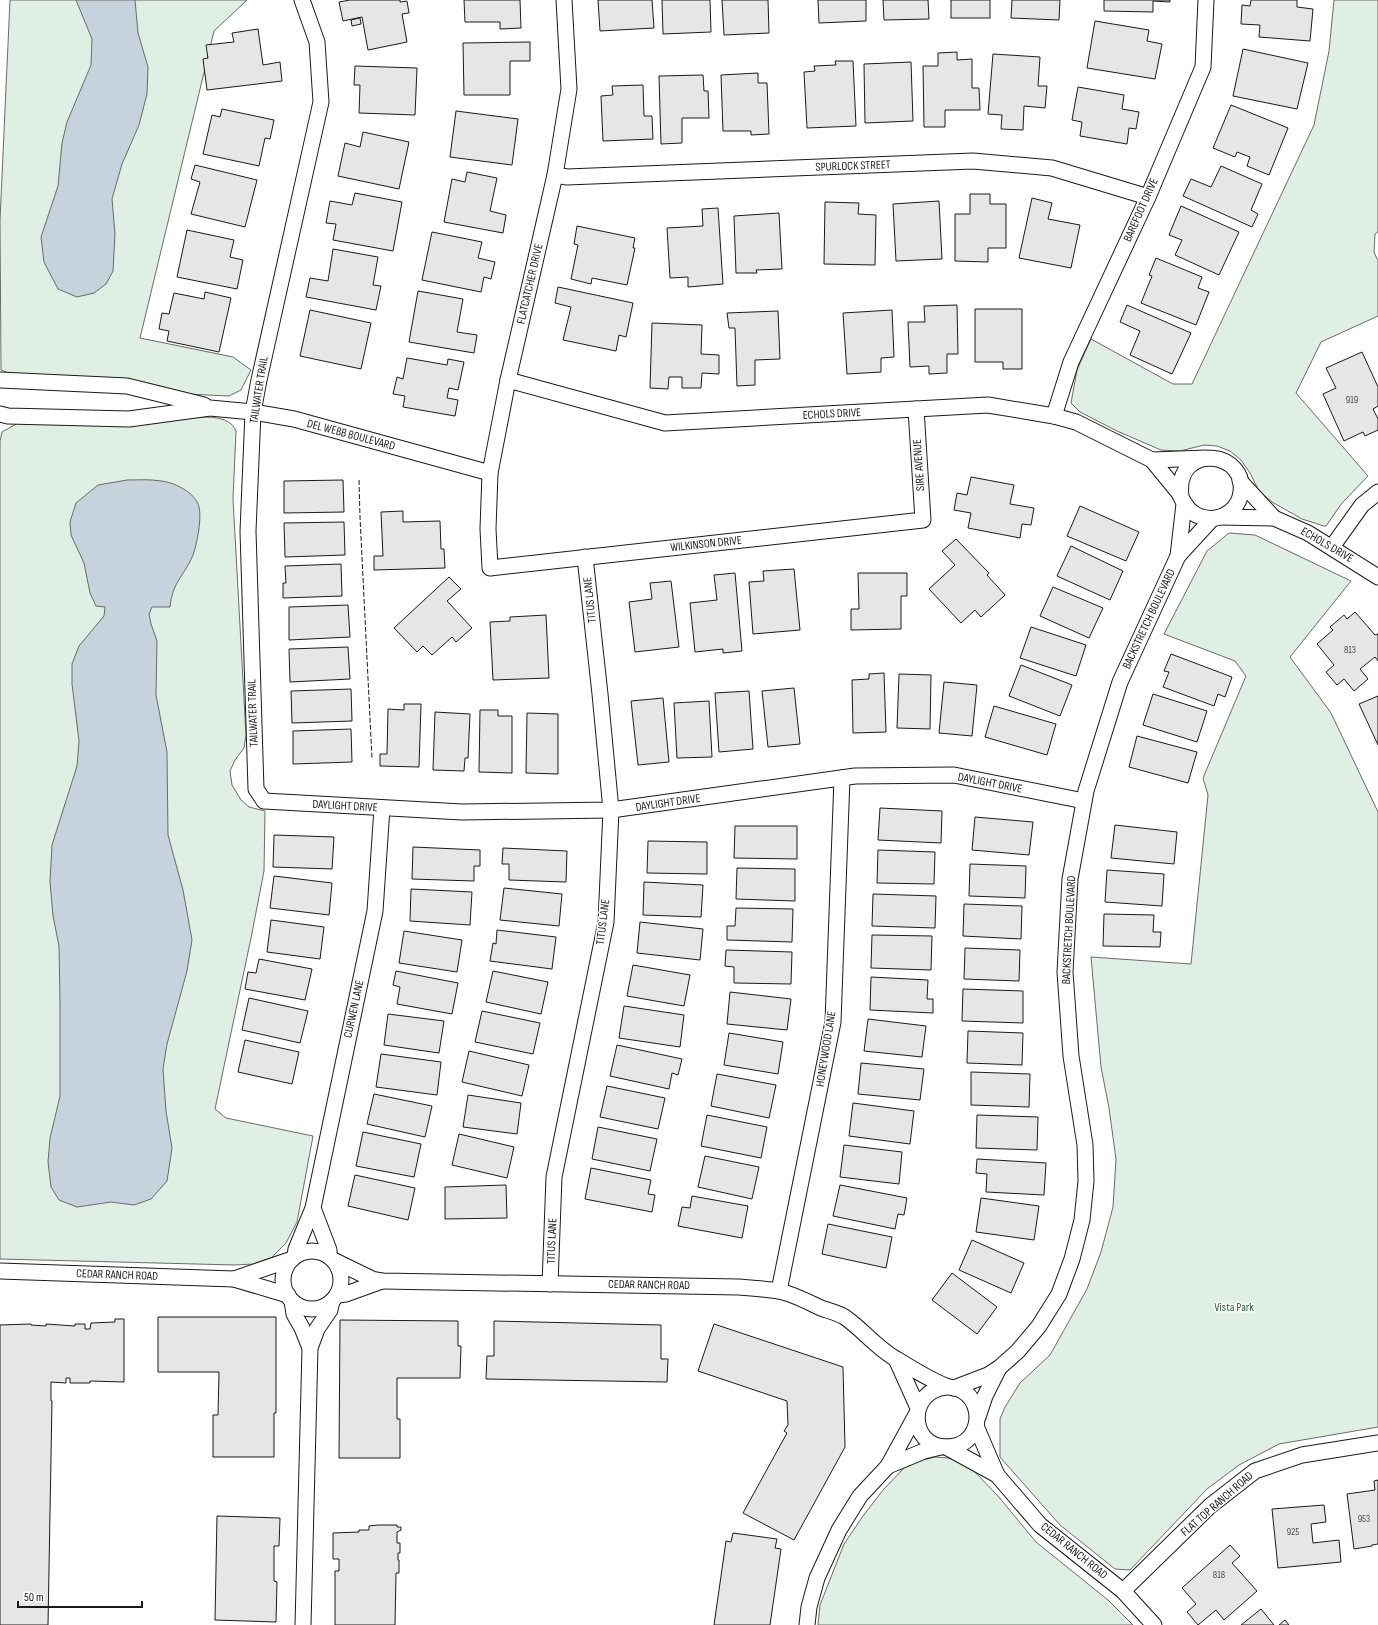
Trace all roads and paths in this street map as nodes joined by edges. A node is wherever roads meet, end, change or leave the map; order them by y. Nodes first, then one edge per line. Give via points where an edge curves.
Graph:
1 (302, 0) edge
2 (564, 0) edge
3 (1206, 0) edge
4 (555, 175) junction
5 (1148, 197) junction
6 (0, 380) edge
7 (508, 380) junction
8 (210, 408) junction
9 (916, 409) junction
10 (253, 412) junction
11 (0, 414) edge
12 (1054, 416) junction
13 (1206, 458) junction
14 (1152, 460) junction
15 (490, 473) junction
16 (1240, 480) junction
17 (1378, 492) edge
18 (1183, 500) junction
19 (1216, 518) junction
20 (1274, 518) junction
21 (922, 520) joint
22 (1332, 547) junction
23 (1178, 556) junction
24 (585, 558) junction
25 (490, 568) joint
26 (1378, 577) edge
27 (842, 778) junction
28 (256, 789) joint
29 (1084, 801) junction
30 (382, 808) junction
31 (611, 810) junction
32 (313, 1208) junction
33 (294, 1257) junction
34 (332, 1258) junction
35 (0, 1271) edge
36 (234, 1279) junction
37 (382, 1281) junction
38 (550, 1284) junction
39 (779, 1291) junction
40 (290, 1298) junction
41 (335, 1298) junction
42 (310, 1348) junction
43 (896, 1360) junction
44 (999, 1368) junction
45 (951, 1387) junction
46 (917, 1410) junction
47 (977, 1422) junction
48 (1378, 1443) edge
49 (944, 1447) junction
50 (888, 1466) junction
51 (996, 1475) junction
52 (1123, 1591) junction
53 (303, 1625) edge
54 (807, 1625) edge
55 (1154, 1625) edge

1 - 10 street, TAILWATER TRAIL via 317,42 321,102
2 - 4 street, FLATCATCHER DRIVE via 569,89
3 - 5 street, BAREFOOT DRIVE via 1203,67
4 - 5 street, SPURLOCK STREET via 567,177 973,161 1052,168
4 - 7 street, FLATCATCHER DRIVE
5 - 12 street, BAREFOOT DRIVE via 1071,362
6 - 8 street, DEL WEBB BOULEVARD via 127,386
7 - 9 street, ECHOLS DRIVE via 665,423
7 - 15 street, FLATCATCHER DRIVE
8 - 10 street, DEL WEBB BOULEVARD
8 - 11 street, DEL WEBB BOULEVARD via 129,419
9 - 12 street, ECHOLS DRIVE via 988,405
9 - 21 street, SIRE AVENUE
10 - 15 street, DEL WEBB BOULEVARD via 294,419
10 - 28 street, TAILWATER TRAIL via 248,531
12 - 14 street, ECHOLS DRIVE via 1076,422
13 - 14 street, ECHOLS DRIVE
13 - 16 street via 1223,460 1231,465
13 - 18 street via 1198,460 1185,471 1180,488
14 - 18 street, ECHOLS DRIVE
15 - 25 street, FLATCATCHER DRIVE
16 - 19 street via 1240,498 1235,506 1229,513
16 - 20 street, ECHOLS DRIVE
17 - 22 street via 1362,505
18 - 19 street via 1189,510 1196,515
18 - 23 street, BACKSTRETCH BOULEVARD
19 - 20 street, ECHOLS DRIVE
19 - 23 street, BACKSTRETCH BOULEVARD
20 - 22 street, ECHOLS DRIVE
21 - 24 street, WILKINSON DRIVE
22 - 26 street, ECHOLS DRIVE
23 - 29 street, BACKSTRETCH BOULEVARD via 1120,682
24 - 25 street, WILKINSON DRIVE
24 - 31 street, TITUS LANE
27 - 29 street, DAYLIGHT DRIVE via 954,775
27 - 31 street, DAYLIGHT DRIVE
27 - 39 street, HONEYWOOD LANE via 833,1022
28 - 30 street, DAYLIGHT DRIVE via 264,801
29 - 44 street, BACKSTRETCH BOULEVARD via 1070,879 1064,972 1071,1056 1085,1145 1086,1181 1082,1220 1072,1259 1059,1294 1035,1331
30 - 31 street, DAYLIGHT DRIVE via 462,812
30 - 32 street, CURWEN LANE via 375,911
31 - 38 street, TITUS LANE via 606,922 554,1177
32 - 33 street, CURWEN LANE
32 - 34 street
33 - 34 street via 312,1250
33 - 36 street, CEDAR RANCH ROAD
33 - 40 street via 283,1275 284,1289
34 - 37 street, CEDAR RANCH ROAD via 372,1279
34 - 41 street via 342,1274 342,1282
35 - 36 street, CEDAR RANCH ROAD
36 - 40 street, CEDAR RANCH ROAD
37 - 38 street, CEDAR RANCH ROAD
37 - 41 street, CEDAR RANCH ROAD
38 - 39 street, CEDAR RANCH ROAD via 740,1287
39 - 43 street, CEDAR RANCH ROAD via 845,1317
40 - 41 street via 305,1308 312,1309 320,1308
40 - 42 street via 294,1314
41 - 42 street via 317,1329
42 - 53 street
43 - 45 street, CEDAR RANCH ROAD
43 - 46 street, CEDAR RANCH ROAD
44 - 45 street, BACKSTRETCH BOULEVARD via 988,1375
44 - 47 street, BACKSTRETCH BOULEVARD via 985,1396
45 - 46 street via 941,1387 929,1392
45 - 47 street via 961,1390 971,1398 977,1411
46 - 49 street via 920,1432 929,1441
46 - 50 street
47 - 49 street via 965,1442
47 - 51 street, CEDAR RANCH ROAD
48 - 52 street, FLAT TOP RANCH ROAD via 1302,1455 1255,1471 1210,1506
49 - 50 street via 924,1451
49 - 51 street, CEDAR RANCH ROAD
50 - 54 street via 860,1496 840,1530 817,1578
51 - 52 street, CEDAR RANCH ROAD via 1040,1525
52 - 55 street, CEDAR RANCH ROAD

